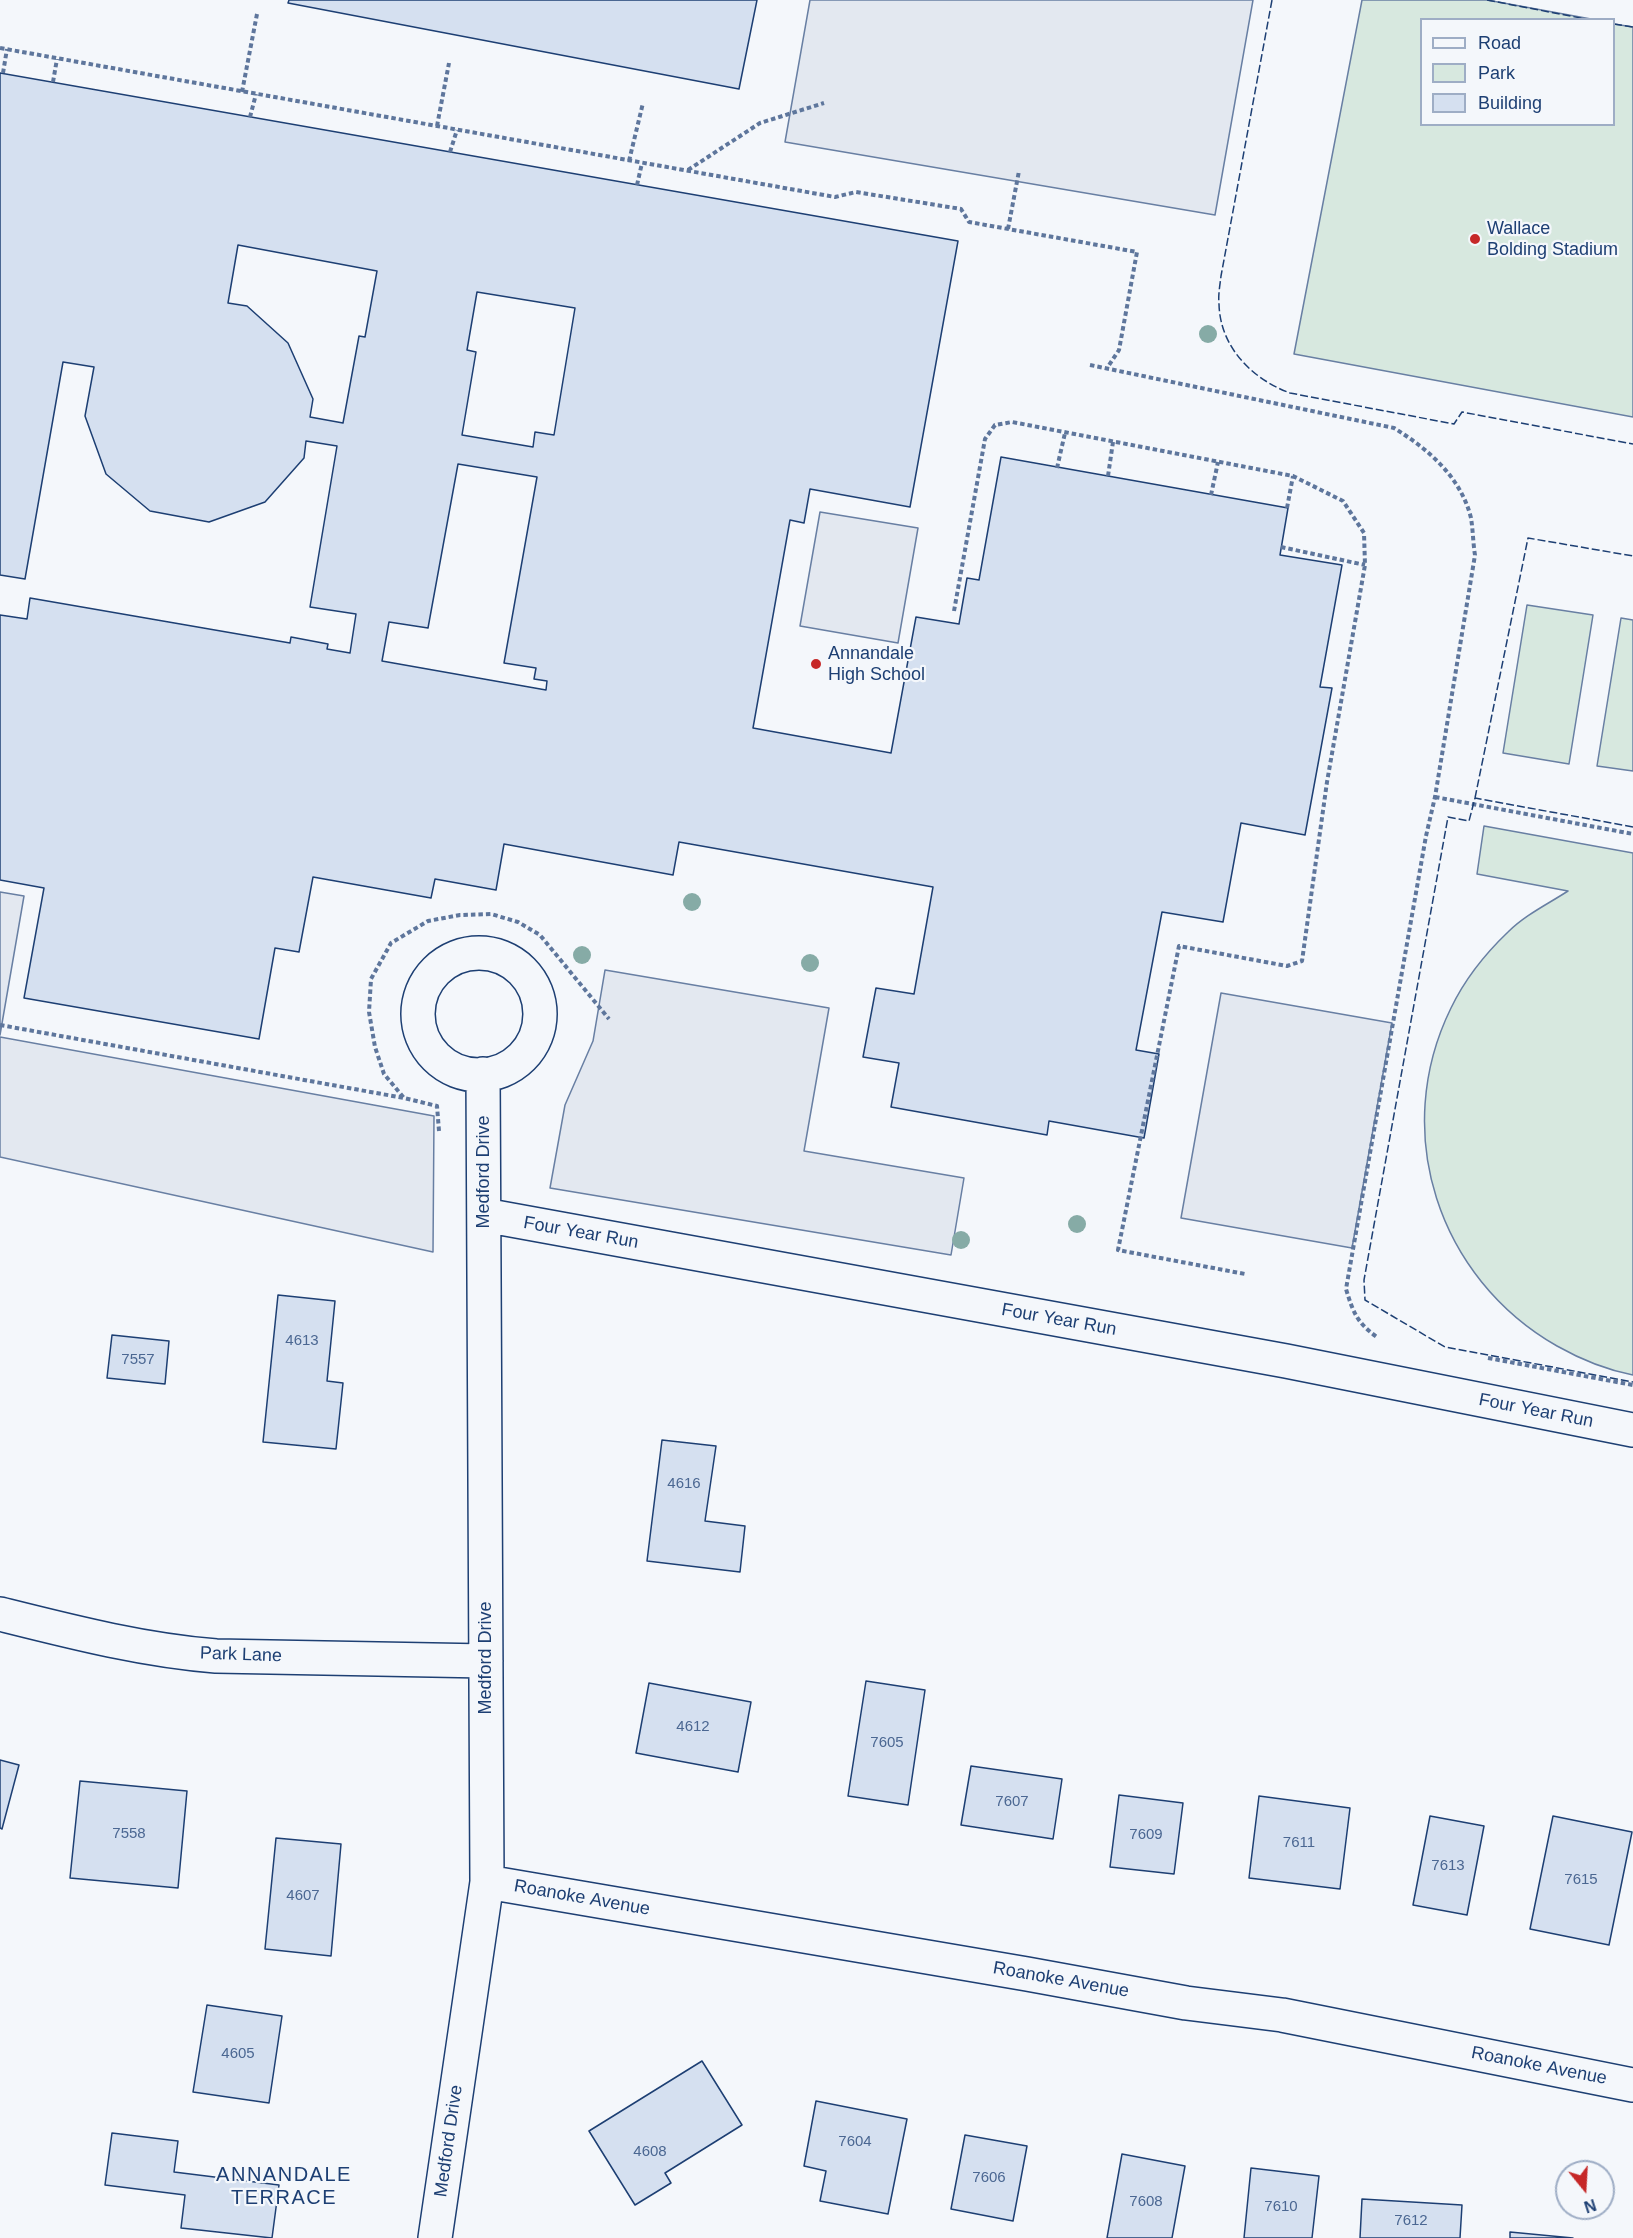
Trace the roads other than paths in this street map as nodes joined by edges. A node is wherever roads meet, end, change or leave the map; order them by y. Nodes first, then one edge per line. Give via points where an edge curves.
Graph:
1 (483, 1074) dead end
2 (484, 1215) junction
3 (1633, 1430) edge
4 (0, 1614) edge
5 (486, 1661) junction
6 (487, 1882) junction
7 (1633, 2085) edge
8 (435, 2238) edge

1 - 2 street, Medford Drive
2 - 3 street, Four Year Run via 1286,1361
2 - 5 street, Medford Drive
4 - 5 street, Park Lane via 118,1643 179,1653
5 - 6 street, Medford Drive
6 - 7 street, Roanoke Avenue via 1186,2003 1282,2014
6 - 8 street, Medford Drive

